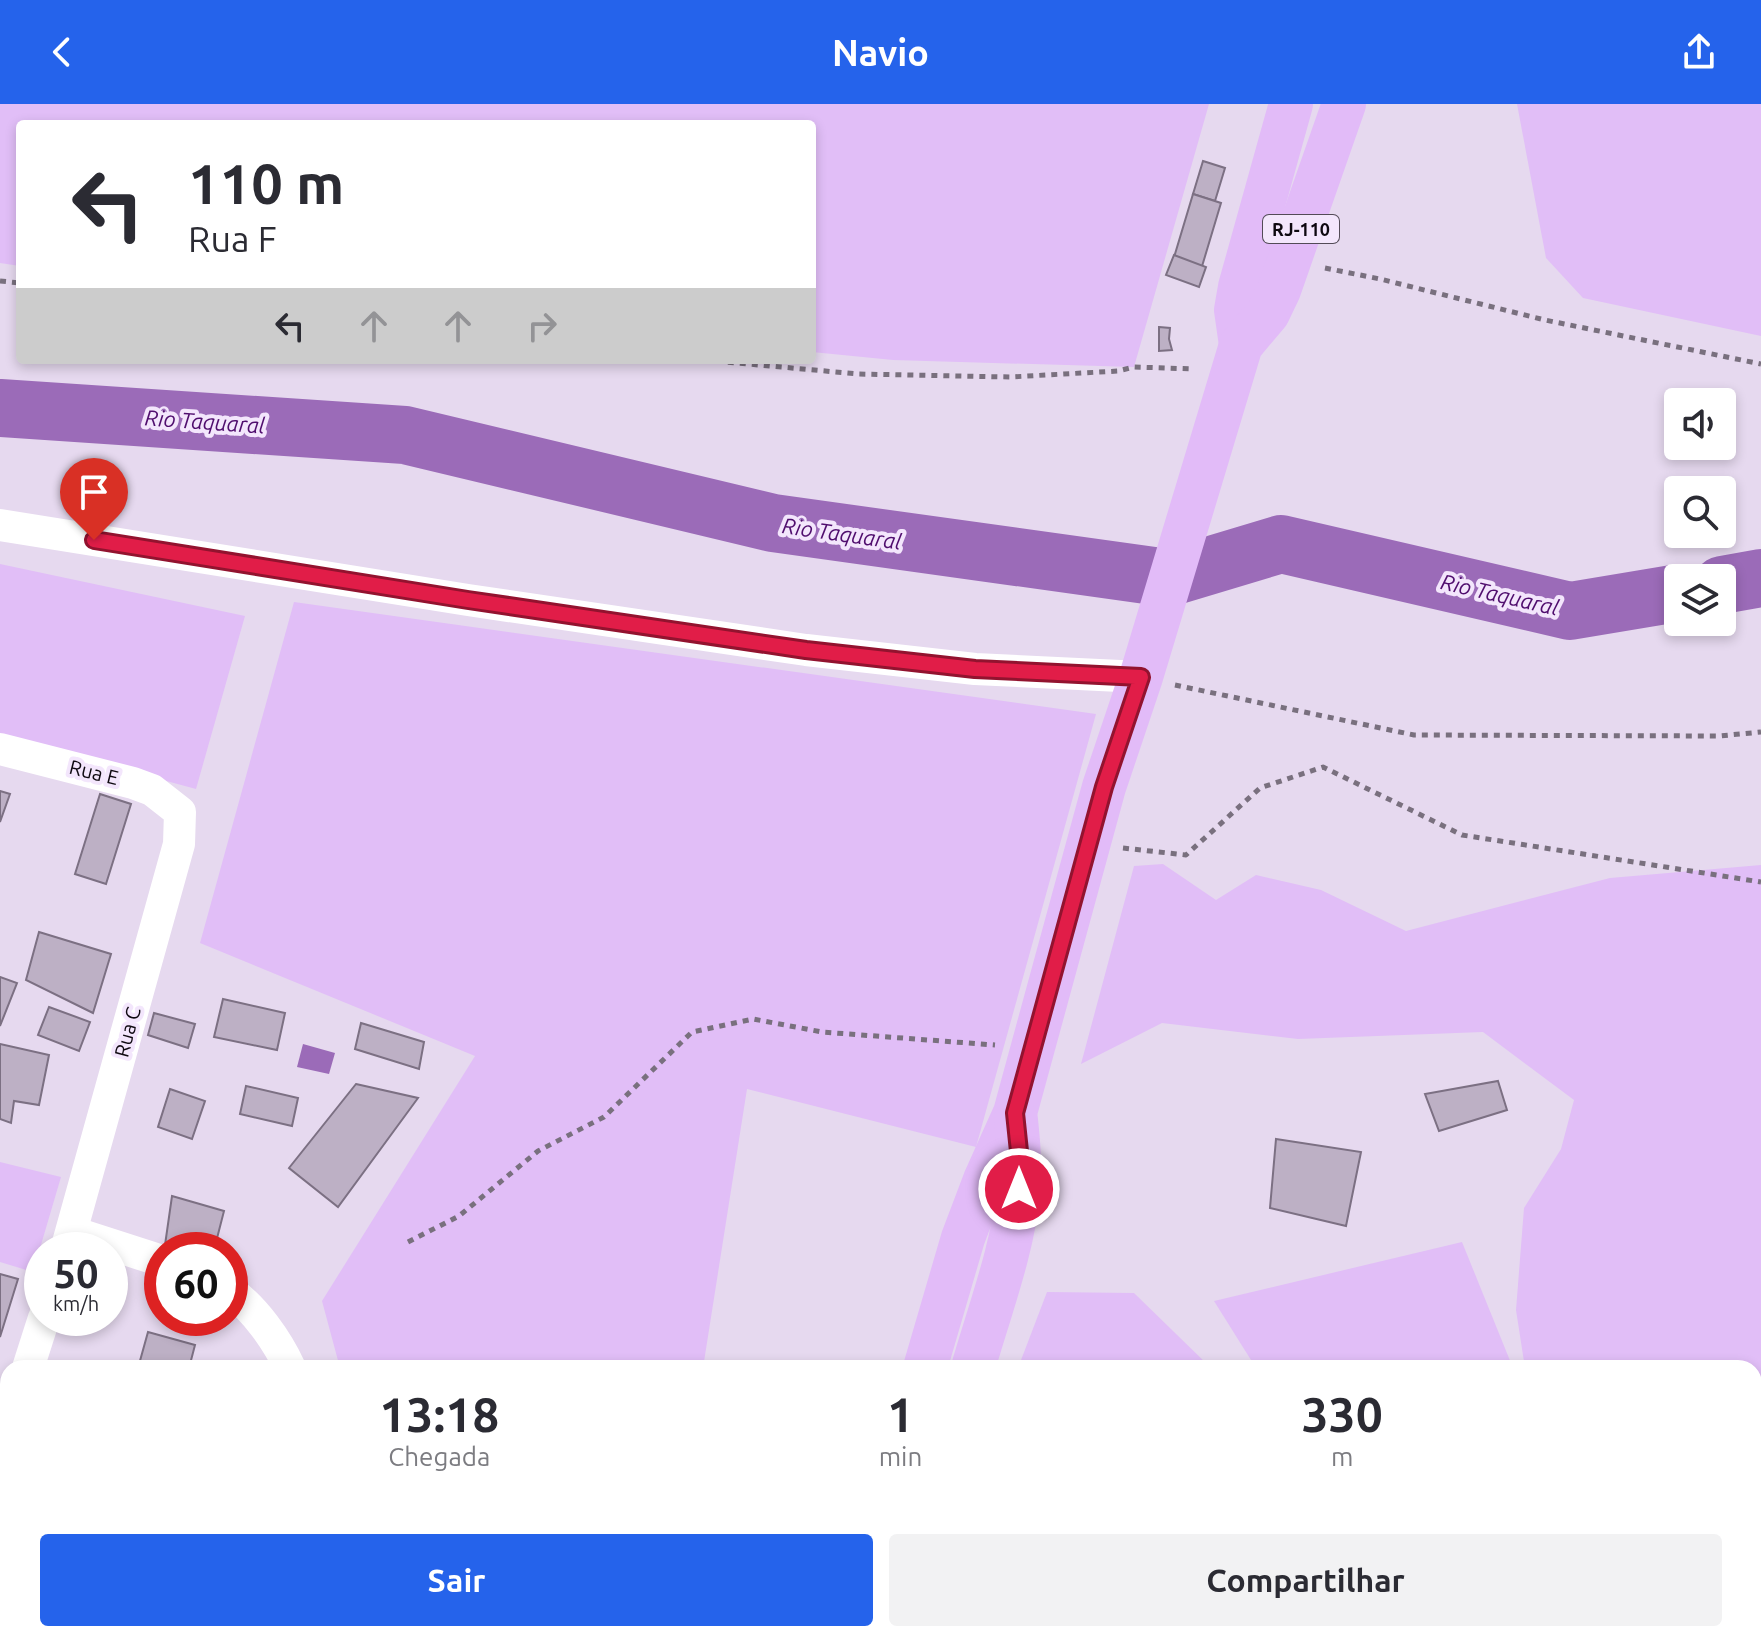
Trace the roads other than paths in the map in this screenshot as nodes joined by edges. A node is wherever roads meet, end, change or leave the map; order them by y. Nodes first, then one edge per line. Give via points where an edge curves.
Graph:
1 (1291, 104) edge
2 (1344, 104) edge
3 (1241, 345) junction
4 (0, 525) edge
5 (1143, 671) junction
6 (0, 749) edge
7 (180, 812) joint
8 (1002, 1184) junction
9 (71, 1232) edge
10 (248, 1305) edge
11 (38, 1336) edge
12 (31, 1360) edge
13 (286, 1360) edge
14 (927, 1360) edge
15 (975, 1360) edge

1 - 3 main road, RJ-110 via 1240,287 1236,310
2 - 3 main road, RJ-110 via 1268,313
3 - 5 main road, RJ-110
4 - 5 street via 806,650 975,669
5 - 8 main road, RJ-110 via 1104,787 1015,1113
6 - 7 street, Rua E via 133,783 152,790
7 - 9 street, Rua C via 179,844
8 - 14 main road, RJ-110 via 963,1238
8 - 15 main road, RJ-110 via 1010,1238
10 - 13 street
11 - 12 street

